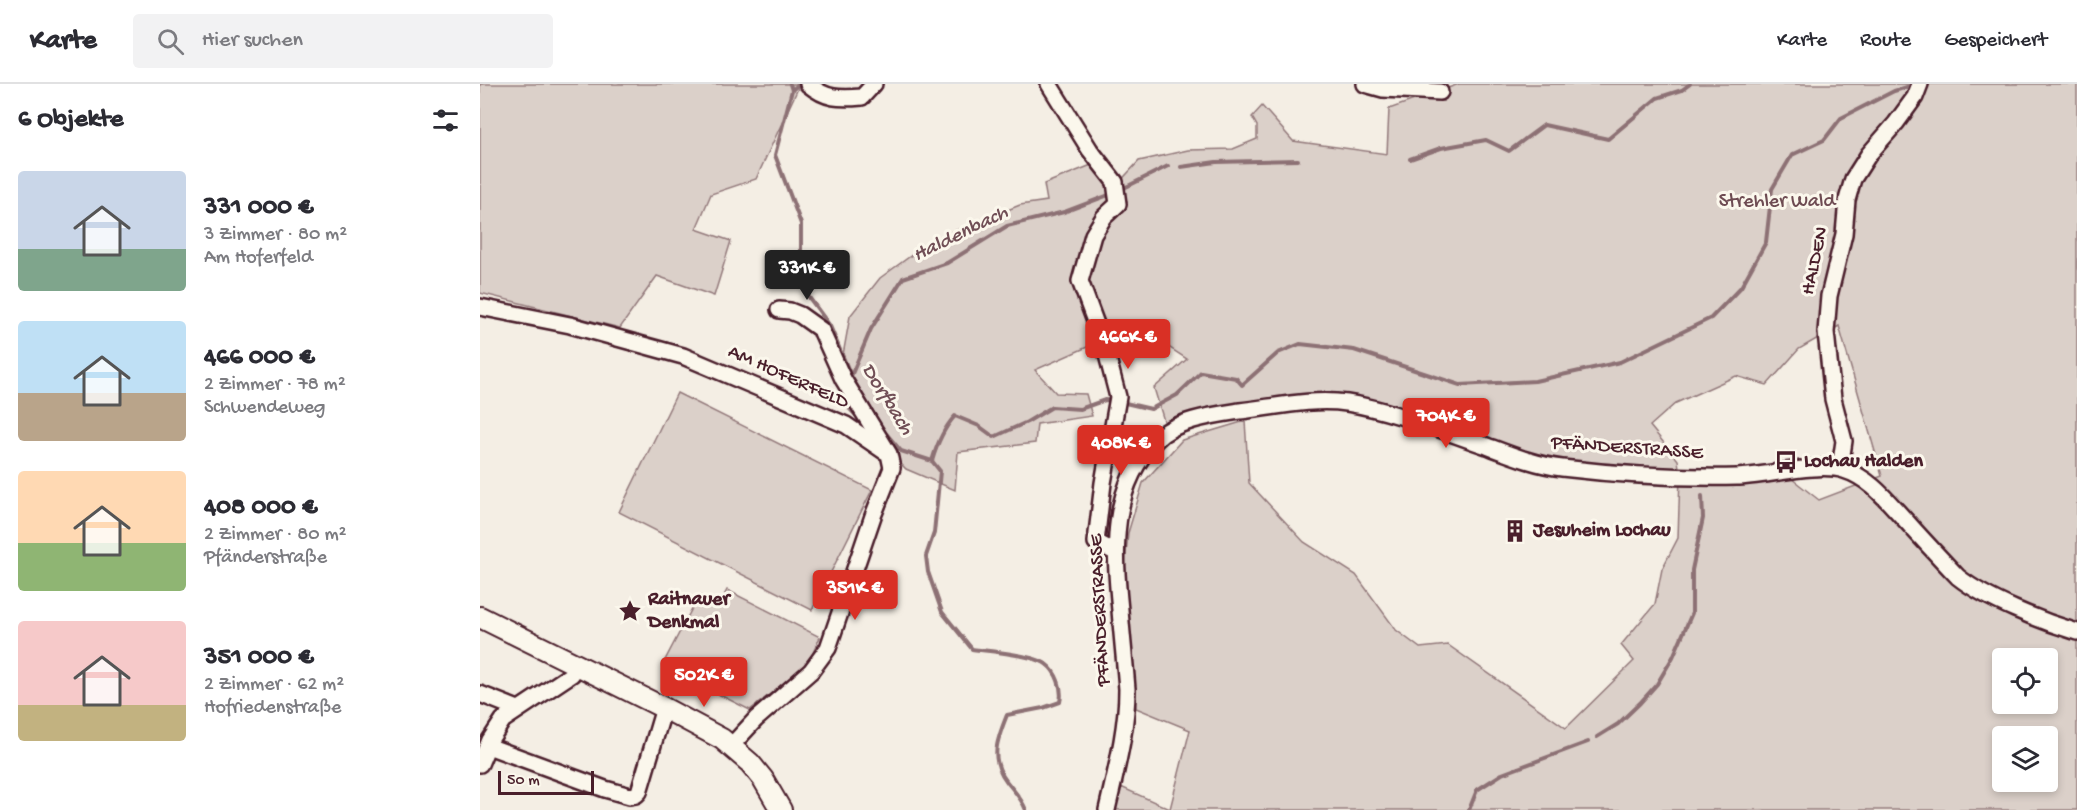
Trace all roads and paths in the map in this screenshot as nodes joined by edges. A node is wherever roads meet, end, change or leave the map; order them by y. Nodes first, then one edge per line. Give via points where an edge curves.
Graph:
1 (874, 84) edge
2 (1049, 84) edge
3 (1365, 84) edge
4 (808, 85) edge
5 (1918, 91) edge
6 (1440, 92) dead end
7 (480, 307) edge
8 (779, 310) dead end
9 (890, 454) junction
10 (1840, 468) junction
11 (1115, 552) junction
12 (480, 617) edge
13 (2077, 632) edge
14 (577, 664) junction
15 (480, 694) edge
16 (664, 708) junction
17 (518, 709) junction
18 (488, 746) junction
19 (731, 746) junction
20 (480, 764) edge
21 (781, 810) edge
22 (1107, 810) edge

1 - 4 street via 862,97 847,99 825,96
2 - 11 street via 1115,182 1118,204 1093,235 1080,281 1106,351 1117,402 1096,542
3 - 6 street via 1383,89
5 - 10 street, HALDEN via 1869,154 1853,179 1847,200 1826,332 1833,399 1844,441
7 - 9 street, AM HOFERFELD via 570,325 683,356 846,425
8 - 9 street, AM HOFERFELD via 800,315 821,330 843,379
9 - 19 street via 892,468 828,648 811,671
10 - 11 street, PFÄNDERSTRASSE via 1730,477 1560,468 1534,463 1368,407 1315,402 1198,418 1156,439 1127,486 1118,516
10 - 13 street, PFÄNDERSTRASSE via 1864,479 1971,588
11 - 22 street, PFÄNDERSTRASSE via 1127,708
12 - 14 main road
14 - 16 main road
14 - 17 street via 572,674
15 - 17 street
16 - 18 street via 636,795 605,789
16 - 19 main road
17 - 18 street via 503,720
18 - 20 street
19 - 21 main road via 763,779

